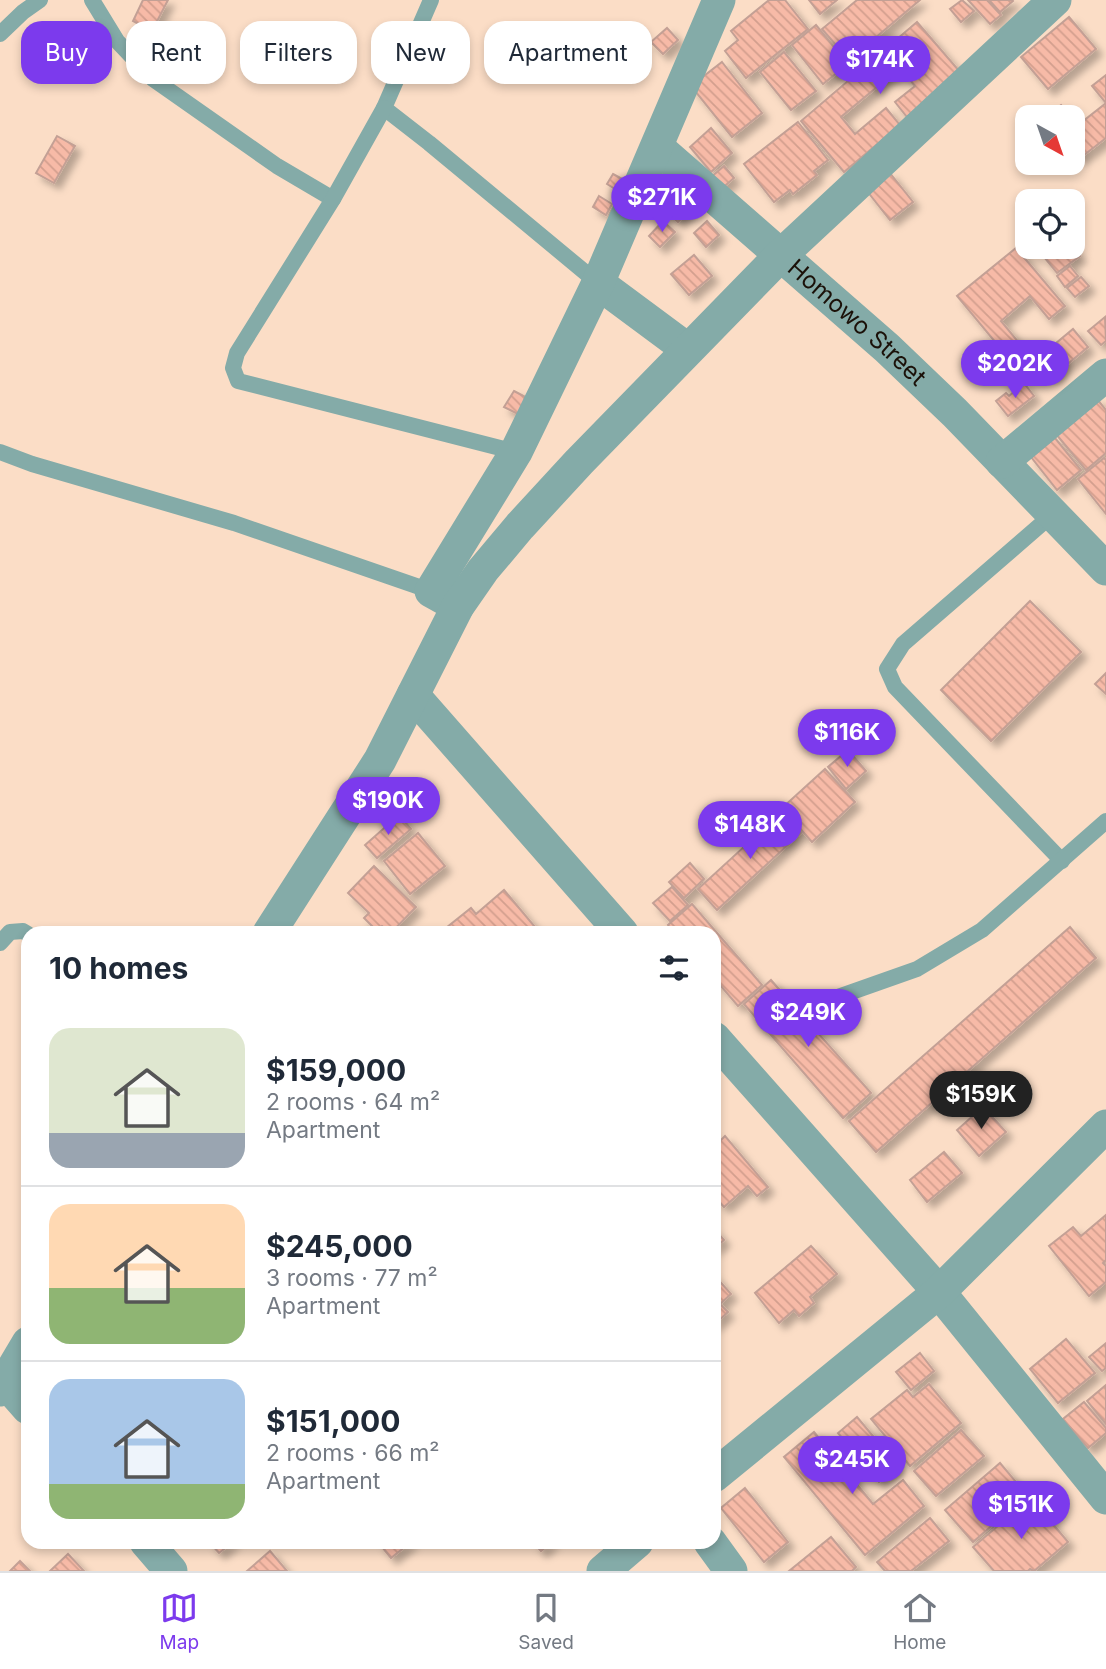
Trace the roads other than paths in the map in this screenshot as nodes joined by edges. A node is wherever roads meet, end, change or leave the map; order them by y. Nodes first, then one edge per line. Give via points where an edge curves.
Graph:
1 (92, 0) edge
2 (431, 0) edge
3 (719, 0) edge
4 (1055, 0) edge
5 (31, 2) edge
6 (0, 34) edge
7 (384, 108) junction
8 (657, 146) junction
9 (332, 199) junction
10 (780, 256) junction
11 (598, 283) junction
12 (687, 349) junction
13 (1106, 375) edge
14 (0, 452) edge
15 (516, 452) junction
16 (1002, 462) junction
17 (1053, 514) junction
18 (1106, 569) edge
19 (444, 598) junction
20 (413, 695) junction
21 (1106, 821) edge
22 (1062, 861) junction
23 (273, 926) edge
24 (616, 926) edge
25 (21, 931) edge
26 (0, 943) edge
27 (832, 999) dead end
28 (721, 1046) edge
29 (1106, 1126) edge
30 (939, 1292) junction
31 (21, 1354) edge
32 (2, 1384) edge
33 (21, 1402) edge
34 (721, 1470) edge
35 (1106, 1498) edge
36 (152, 1549) edge
37 (629, 1549) edge
38 (715, 1549) edge
39 (171, 1571) edge
40 (603, 1571) edge
41 (731, 1571) edge

1 - 9 lane via 117,41 153,79
2 - 7 lane
3 - 8 street
4 - 10 street
5 - 6 lane
7 - 9 lane
7 - 11 lane
8 - 10 street, Homowo Street
8 - 11 street
9 - 15 lane via 237,353 233,368 239,382
10 - 12 street
10 - 16 street, Homowo Street via 887,348
11 - 12 street
11 - 15 street
12 - 19 street via 483,569
13 - 16 street
14 - 19 lane via 234,523
15 - 19 street
16 - 17 street, Homowo Street
17 - 18 street, Homowo Street
17 - 22 lane via 903,643 887,669 895,687
19 - 20 street
20 - 23 street via 380,760
20 - 24 street
21 - 22 lane
22 - 27 lane via 982,930 917,969
25 - 26 lane via 10,932
28 - 30 street
29 - 30 street
30 - 34 street
30 - 35 street
31 - 32 street
32 - 33 street
36 - 39 street
37 - 40 street
38 - 41 street

